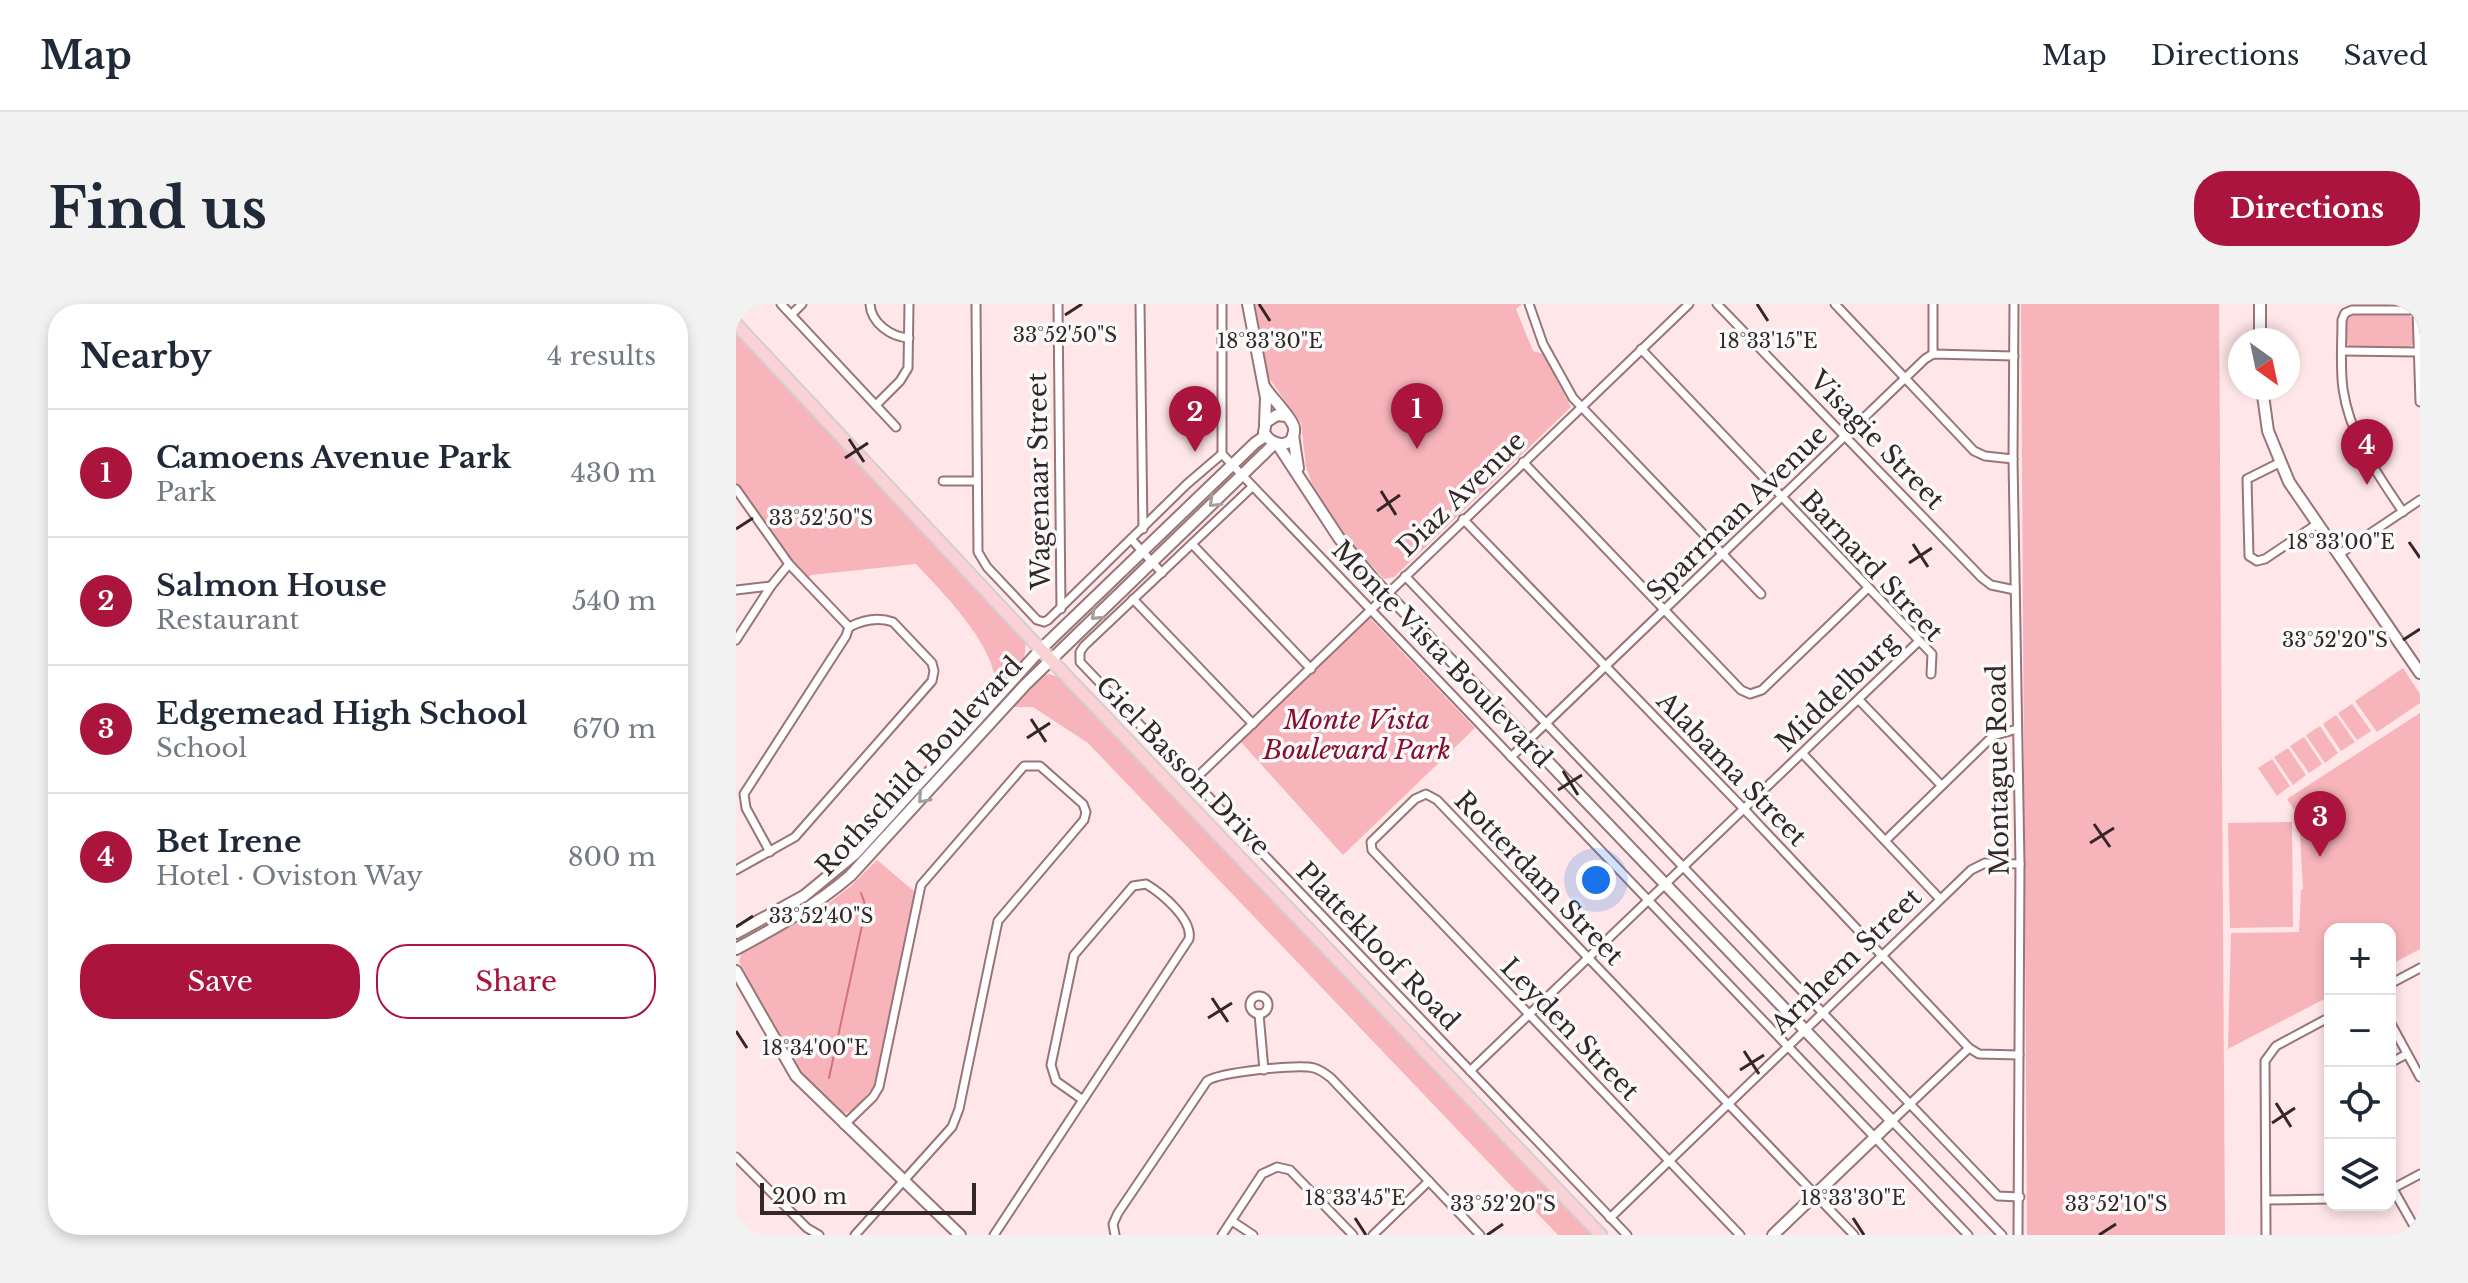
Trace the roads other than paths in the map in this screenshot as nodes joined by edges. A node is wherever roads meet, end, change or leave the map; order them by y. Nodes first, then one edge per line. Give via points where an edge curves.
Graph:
1 (781, 304) edge
2 (802, 304) edge
3 (870, 304) edge
4 (909, 304) edge
5 (976, 304) edge
6 (1058, 304) edge
7 (1140, 304) edge
8 (1222, 304) edge
9 (1248, 304) edge
10 (1529, 304) edge
11 (1689, 304) edge
12 (1717, 304) edge
13 (1835, 304) edge
14 (1933, 304) edge
15 (2014, 304) edge
16 (2260, 304) edge
17 (2378, 307) edge
18 (2418, 310) edge
19 (792, 314) junction
20 (736, 324) edge
21 (2260, 328) edge
22 (909, 338) junction
23 (1641, 349) junction
24 (2343, 351) junction
25 (2417, 352) junction
26 (1933, 354) junction
27 (2014, 356) junction
28 (1904, 377) junction
29 (1264, 386) junction
30 (2264, 400) edge
31 (2420, 402) edge
32 (877, 404) junction
33 (1582, 406) junction
34 (1286, 416) junction
35 (896, 427) dead end
36 (1293, 435) junction
37 (1845, 436) junction
38 (1270, 437) junction
39 (1222, 454) junction
40 (2013, 459) junction
41 (1523, 462) junction
42 (2279, 463) junction
43 (1232, 466) junction
44 (1241, 476) junction
45 (943, 481) dead end
46 (977, 481) junction
47 (1305, 484) junction
48 (1252, 487) junction
49 (737, 492) edge
50 (1782, 497) junction
51 (2420, 500) edge
52 (2403, 512) junction
53 (1463, 519) junction
54 (2317, 524) junction
55 (1143, 529) junction
56 (1132, 540) junction
57 (1192, 544) junction
58 (1141, 551) junction
59 (1723, 555) junction
60 (2338, 555) junction
61 (1152, 562) junction
62 (789, 564) junction
63 (1162, 573) junction
64 (1405, 576) junction
65 (771, 586) junction
66 (1868, 588) junction
67 (736, 590) edge
68 (2015, 590) junction
69 (1387, 593) junction
70 (1761, 594) dead end
71 (1133, 599) junction
72 (1061, 609) junction
73 (1370, 610) junction
74 (1664, 610) junction
75 (849, 627) junction
76 (736, 640) edge
77 (1919, 641) junction
78 (1041, 649) junction
79 (1050, 659) junction
80 (1605, 666) junction
81 (1311, 669) junction
82 (2420, 673) edge
83 (1931, 674) dead end
84 (1859, 700) junction
85 (1545, 722) junction
86 (1253, 724) junction
87 (2017, 729) junction
88 (1527, 740) junction
89 (1803, 754) junction
90 (1511, 757) junction
91 (1193, 781) junction
92 (1941, 785) junction
93 (1744, 809) junction
94 (1886, 840) junction
95 (1372, 850) joint
96 (770, 852) junction
97 (2020, 864) junction
98 (1683, 867) junction
99 (736, 870) edge
100 (1666, 884) junction
101 (1940, 899) junction
102 (1648, 901) junction
103 (736, 933) edge
104 (736, 949) edge
105 (1882, 956) junction
106 (1588, 959) junction
107 (2420, 968) edge
108 (736, 971) edge
109 (2396, 981) edge
110 (1823, 1012) junction
111 (1259, 1014) dead end
112 (1529, 1015) junction
113 (2324, 1020) edge
114 (1805, 1029) junction
115 (2396, 1033) edge
116 (1787, 1046) junction
117 (1969, 1048) junction
118 (2407, 1054) junction
119 (2019, 1055) junction
120 (2396, 1060) edge
121 (1264, 1070) junction
122 (1470, 1071) junction
123 (2420, 1077) edge
124 (1083, 1100) junction
125 (1727, 1104) junction
126 (1910, 1104) junction
127 (1892, 1121) junction
128 (844, 1125) junction
129 (1876, 1138) junction
130 (736, 1157) edge
131 (1669, 1161) junction
132 (2420, 1174) edge
133 (1429, 1181) junction
134 (904, 1182) junction
135 (2396, 1188) edge
136 (1816, 1194) junction
137 (2020, 1197) junction
138 (2396, 1197) edge
139 (2324, 1199) edge
140 (2266, 1200) junction
141 (1610, 1218) junction
142 (1232, 1221) junction
143 (819, 1235) edge
144 (855, 1235) edge
145 (960, 1235) edge
146 (994, 1235) edge
147 (1115, 1235) edge
148 (1222, 1235) edge
149 (1253, 1235) edge
150 (1353, 1235) edge
151 (1373, 1235) edge
152 (1480, 1235) edge
153 (1601, 1235) edge
154 (1627, 1235) edge
155 (1740, 1235) edge
156 (1773, 1235) edge
157 (1854, 1235) edge
158 (1968, 1235) edge
159 (2002, 1235) edge
160 (2018, 1235) edge
161 (2266, 1235) edge
162 (2419, 1235) edge

1 - 19 street
2 - 19 street
3 - 22 street via 887,331
4 - 22 street
5 - 46 street
6 - 72 street, Wagenaar Street
7 - 55 street
8 - 39 street
9 - 29 street
10 - 33 street via 1543,344
11 - 23 street, Diaz Avenue
12 - 37 street, Visagie Street
13 - 28 street
14 - 26 street
15 - 27 street, Montague Road
16 - 21 street
17 - 18 street
17 - 24 street via 2345,313
18 - 25 street
19 - 32 street
20 - 78 main road, Giel Basson Drive
22 - 32 street via 906,375
23 - 33 street, Diaz Avenue
23 - 50 street, Barnard Street
24 - 25 street
24 - 52 street via 2343,389 2358,441
25 - 31 street
26 - 27 street
26 - 28 street, Sparrman Avenue
27 - 40 street, Montague Road
28 - 37 street, Sparrman Avenue
28 - 40 street via 1974,451
29 - 34 street
29 - 38 street
30 - 42 street
32 - 35 street
33 - 41 street, Diaz Avenue
33 - 59 street
34 - 36 street
34 - 38 street via 1274,415
36 - 38 street via 1287,442
36 - 47 street, Monte Vista Boulevard
37 - 50 street, Sparrman Avenue
37 - 68 street, Visagie Street via 1982,578
38 - 43 street, Rothschild Boulevard
38 - 44 street, Rothschild Boulevard
38 - 47 street, Monte Vista Boulevard
39 - 43 street, Monte Vista Boulevard
39 - 55 street
40 - 68 street, Montague Road
41 - 53 street, Diaz Avenue
41 - 74 street
42 - 54 street
42 - 54 street via 2247,479 2249,556 2265,559
43 - 44 street, Monte Vista Boulevard
43 - 58 street, Rothschild Boulevard
44 - 48 street, Monte Vista Boulevard
44 -> 61 street, Rothschild Boulevard
45 - 46 street
46 - 72 street via 979,556 1037,620 1044,622
47 - 69 street, Monte Vista Boulevard via 1339,538
48 - 57 street
48 - 73 street, Monte Vista Boulevard
49 - 62 street
50 - 59 street, Sparrman Avenue
50 - 66 street, Barnard Street
51 - 52 street
52 - 60 street
53 - 64 street, Diaz Avenue
53 - 80 street, Alabama Street
54 - 60 street
55 - 56 street
56 - 58 street
56 - 72 street
57 - 63 street
57 - 81 street
58 - 61 street
58 - 78 street, Rothschild Boulevard
59 - 70 street
59 - 74 street, Sparrman Avenue
60 - 82 street
61 - 63 street
61 -> 79 street, Rothschild Boulevard
62 - 65 street
62 - 75 street
63 - 71 street
64 - 69 street, Diaz Avenue
64 - 85 street, Monte Vista Boulevard
65 - 67 street
65 - 76 street
66 - 74 street via 1762,690 1750,694
66 - 77 street, Barnard Street
68 - 87 street, Montague Road
69 - 73 street, Diaz Avenue
69 - 88 street, Monte Vista Boulevard
71 - 86 street
71 - 91 street, Plattekloof Road via 1079,657
73 - 81 street, Diaz Avenue
73 - 90 street, Monte Vista Boulevard
74 - 80 street, Sparrman Avenue
75 - 96 street via 745,790 746,808
75 - 96 street via 859,621 893,622 930,660 934,675 795,837
77 - 83 street, Barnard Street via 1932,654
77 - 84 street, Middelburg
78 - 79 main road, Giel Basson Drive
78 - 103 street, Rothschild Boulevard via 841,868 804,896
79 -> 104 street, Rothschild Boulevard via 850,876 790,921
79 - 153 main road, Giel Basson Drive
80 - 85 street, Sparrman Avenue
80 - 93 street, Alabama Street
81 - 86 street, Diaz Avenue
84 - 89 street, Middelburg
84 - 92 street
85 - 88 street, Sparrman Avenue
85 - 98 street, Monte Vista Boulevard
86 - 91 street, Diaz Avenue
87 - 92 street via 1993,736
87 - 97 street, Montague Road
88 - 90 street, Sparrman Avenue
88 - 100 street, Monte Vista Boulevard
89 - 93 street, Middelburg
89 - 94 street
90 - 102 street, Monte Vista Boulevard
91 - 122 street, Plattekloof Road
92 - 94 street
93 - 98 street, Middelburg
93 - 105 street, Alabama Street
94 - 101 street
95 - 106 street, Rotterdam Street via 1371,842 1426,794
95 - 112 street, Leyden Street
96 - 99 street
97 - 101 street, Arnhem Street via 1977,866
97 - 119 street, Montague Road
98 - 100 street, Middelburg
98 - 110 street, Monte Vista Boulevard
100 - 102 street, Middelburg
100 - 114 street, Monte Vista Boulevard
101 - 105 street, Arnhem Street
102 - 106 street, Middelburg
102 - 116 street, Monte Vista Boulevard
105 - 110 street, Arnhem Street
105 - 117 street, Alabama Street
106 - 112 street, Middelburg
106 - 125 street, Rotterdam Street
107 - 109 street
108 - 128 street via 790,1068
110 - 114 street, Arnhem Street
110 - 126 street, Monte Vista Boulevard
111 - 121 street
112 - 122 street, Middelburg
112 - 131 street, Leyden Street
113 - 140 street via 2266,1057
114 - 116 street, Arnhem Street
114 - 127 street, Monte Vista Boulevard
115 - 118 street
116 - 125 street, Arnhem Street
116 - 129 street, Monte Vista Boulevard
117 - 119 street via 1979,1054
117 - 126 street
118 - 120 street
118 - 123 street
119 - 137 street, Montague Road
121 - 133 street via 1313,1068 1324,1073
121 - 147 street via 1222,1074 1203,1085 1118,1213
122 - 141 street, Plattekloof Road
124 - 124 street via 1056,1081 1051,1065 1074,955 1124,894 1137,883 1146,884 1182,918 1189,939
124 - 146 street
125 - 131 street, Arnhem Street
125 - 136 street, Rotterdam Street
126 - 127 street
126 - 137 street, Monte Vista Boulevard via 1998,1196
127 - 129 street
127 - 159 street, Monte Vista Boulevard
128 - 134 street
128 - 134 street via 879,1087 921,885 1024,766 1040,766 1083,804 1084,820 998,921 956,1117
129 - 136 street
129 - 158 street, Monte Vista Boulevard
130 - 143 street
131 - 141 street, Arnhem Street
131 - 155 street, Leyden Street
132 - 135 street
133 - 151 street
133 - 152 street
134 - 144 street
134 - 145 street
136 - 156 street
136 - 157 street, Rotterdam Street
137 - 160 street, Montague Road
138 - 162 street
139 - 140 street
140 - 161 street
141 - 154 street, Plattekloof Road
142 - 148 street
142 - 149 street
142 - 150 street via 1262,1174 1282,1167

